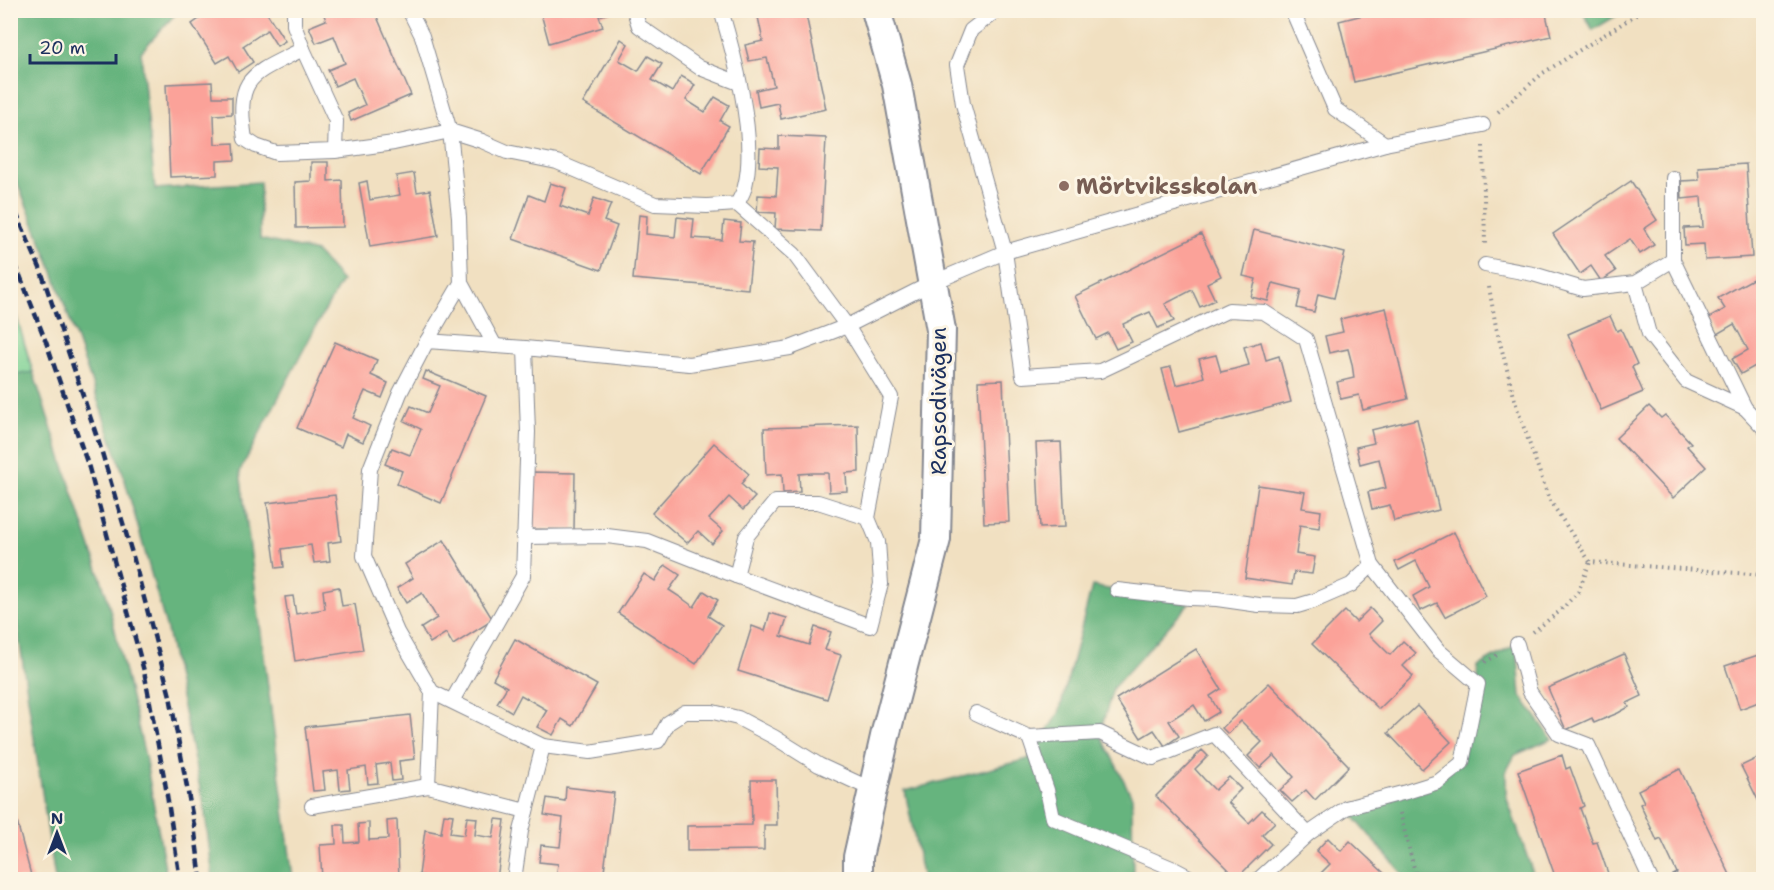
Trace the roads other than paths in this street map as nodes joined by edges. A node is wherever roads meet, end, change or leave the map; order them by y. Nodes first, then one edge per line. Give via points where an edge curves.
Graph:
1 (294, 10) edge
2 (410, 10) edge
3 (634, 10) edge
4 (721, 10) edge
5 (876, 10) edge
6 (997, 10) edge
7 (1292, 10) edge
8 (303, 49) junction
9 (739, 83) junction
10 (1483, 125) road end
11 (450, 131) junction
12 (1385, 144) junction
13 (335, 151) junction
14 (1673, 178) dead end
15 (737, 204) junction
16 (1005, 252) junction
17 (1673, 260) junction
18 (1485, 265) road end
19 (460, 283) junction
20 (932, 283) junction
21 (1635, 283) junction
22 (847, 326) junction
23 (427, 341) junction
24 (495, 346) junction
25 (525, 348) junction
26 (1745, 408) junction
27 (1764, 428) edge
28 (868, 518) junction
29 (523, 537) junction
30 (1372, 565) junction
31 (736, 576) junction
32 (1117, 590) dead end
33 (1517, 644) road end
34 (432, 692) junction
35 (452, 701) junction
36 (976, 713) dead end
37 (1029, 737) junction
38 (543, 746) junction
39 (428, 786) junction
40 (873, 790) junction
41 (312, 806) dead end
42 (526, 811) junction
43 (1308, 834) junction
44 (514, 879) edge
45 (858, 879) edge
46 (1195, 879) edge
47 (1258, 879) edge
48 (1651, 879) edge

1 - 8 lane via 294,25
2 - 11 lane via 422,36
3 - 9 lane via 639,26 700,68
4 - 9 lane
5 - 20 street, Rapsodivägen via 897,86
6 - 16 lane via 971,30 957,65 963,104
7 - 12 lane via 1335,110
8 - 13 lane via 336,121
8 - 13 lane via 248,82 243,95 245,139 276,153
9 - 15 lane via 748,155 745,187
10 - 12 lane
11 - 13 lane
11 - 15 lane via 507,152 557,162 655,204
11 - 19 lane via 459,217
12 - 16 lane
14 - 17 lane
15 - 22 lane, Rapsodivägen via 794,254
16 - 20 lane
16 - 30 lane via 1023,376 1100,370 1229,310 1264,312 1306,339
17 - 21 lane
17 - 26 lane
18 - 21 lane via 1583,289
19 - 23 lane
19 - 24 lane
20 - 22 lane
20 - 40 street, Rapsodivägen via 941,330 936,538
21 - 26 lane via 1649,334 1686,381
22 - 25 lane via 790,348 689,364
22 - 28 lane, Rapsodivägen via 891,397
23 - 24 lane
23 - 34 lane via 400,393 370,469 364,556 397,632
24 - 25 lane
25 - 29 lane via 528,432
26 - 27 lane
28 - 31 lane via 818,502 775,502 746,537
28 - 31 lane via 878,542 881,584 870,626
29 - 31 lane via 607,536 646,541
29 - 35 lane via 523,576
30 - 32 lane via 1351,585 1297,606
30 - 43 lane via 1438,650 1478,684 1462,763 1438,782 1346,808
33 - 48 lane via 1530,692 1559,734 1588,745
34 - 35 lane
34 - 39 lane
35 - 38 lane
36 - 37 lane
37 - 43 lane via 1100,733 1153,758 1214,734
37 - 46 lane via 1053,818
38 - 40 lane via 590,752 658,741 668,723 685,712 712,712 738,718 819,765
38 - 42 lane
39 - 41 lane
39 - 42 lane
40 - 45 street, Rapsodivägen via 858,857
42 - 44 lane
43 - 47 lane

